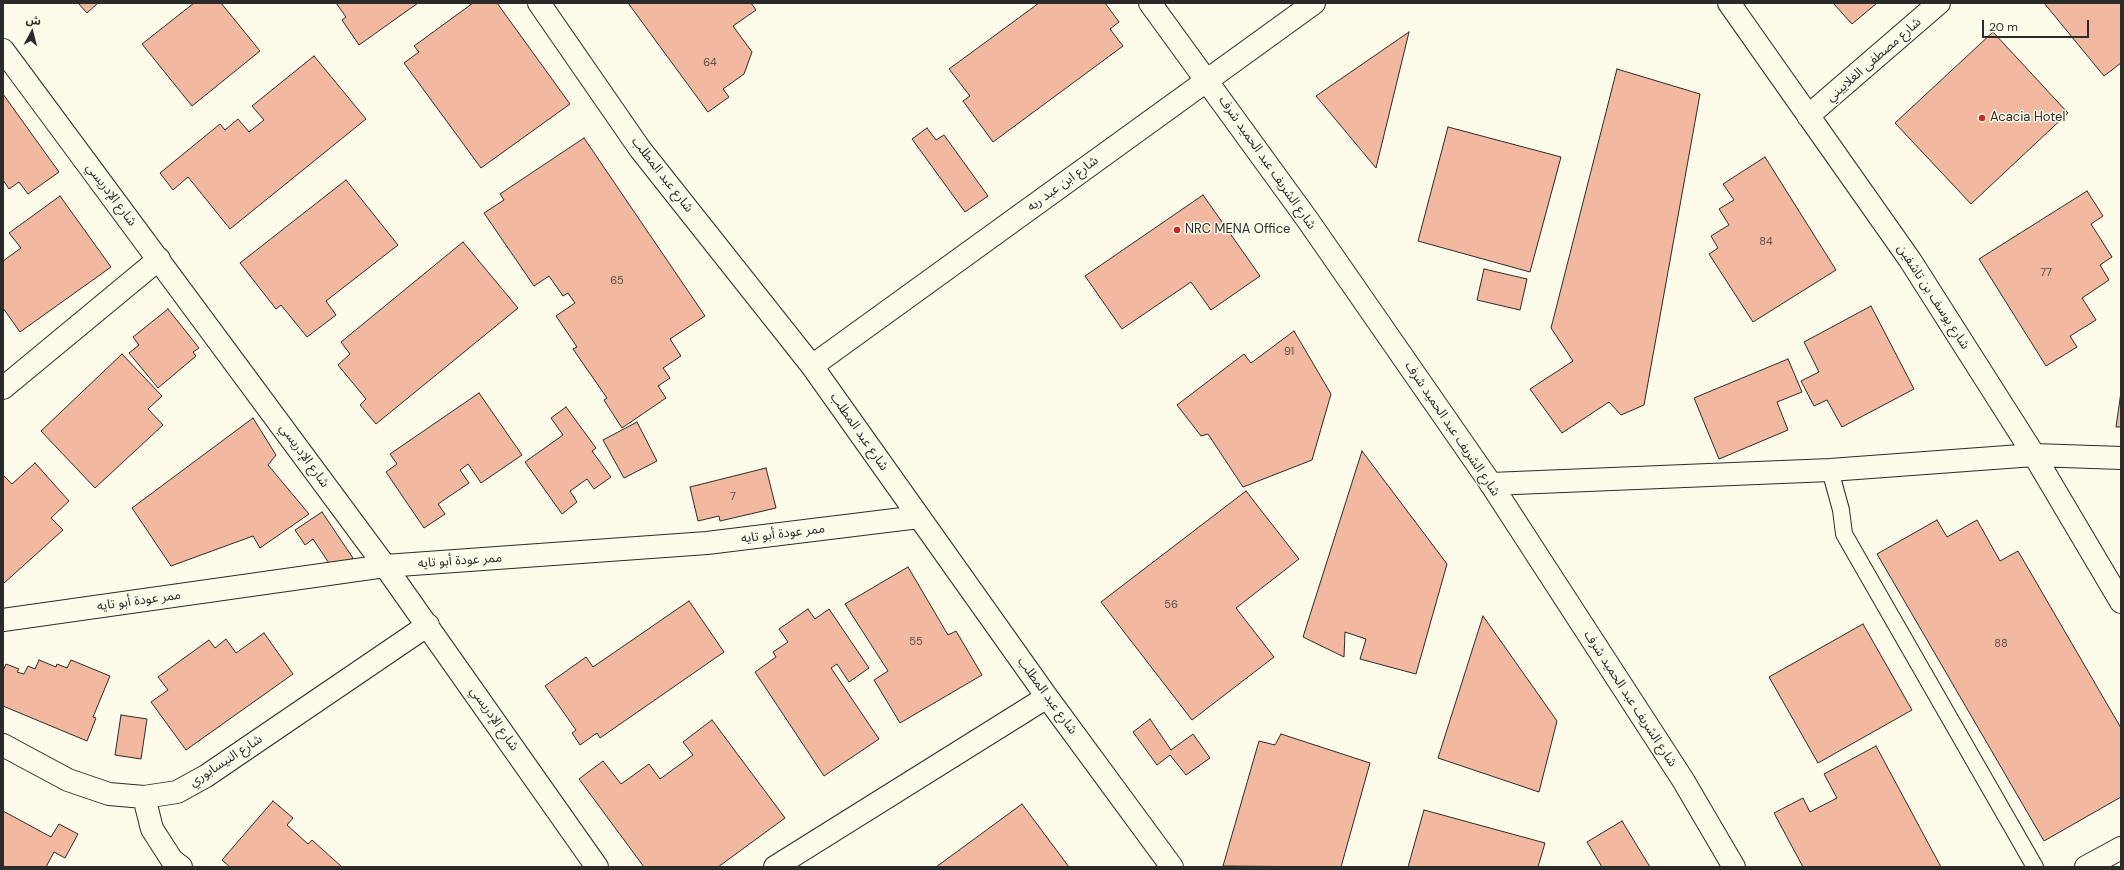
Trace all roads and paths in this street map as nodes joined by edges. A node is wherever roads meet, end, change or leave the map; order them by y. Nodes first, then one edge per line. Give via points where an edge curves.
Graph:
1 (539, 3) edge
2 (1150, 3) edge
3 (1314, 3) edge
4 (1729, 3) edge
5 (1939, 3) edge
6 (3, 50) edge
7 (1208, 79) junction
8 (1808, 116) junction
9 (159, 259) junction
10 (812, 366) junction
11 (3, 388) edge
12 (2034, 455) junction
13 (2121, 458) edge
14 (1830, 470) junction
15 (1491, 484) junction
16 (919, 517) junction
17 (386, 566) junction
18 (2121, 602) edge
19 (3, 620) edge
20 (428, 625) junction
21 (1047, 697) junction
22 (3, 745) edge
23 (144, 797) junction
24 (2121, 848) edge
25 (182, 867) edge
26 (598, 867) edge
27 (775, 867) edge
28 (1172, 867) edge
29 (1734, 867) edge
30 (2035, 867) edge
31 (2086, 867) edge

1 - 10 street, شارع عبد المطلب via 640,149
2 - 7 street, شارع الشريف عبد الحميد شرف
3 - 7 street, شارع ابن عبد ربه
4 - 8 street, شارع يوسف بن تاشفين
5 - 8 street, شارع مصطفى الغلاييني
6 - 9 street, شارع الإدريسي
7 - 10 street, شارع ابن عبد ربه
7 - 15 street, شارع الشريف عبد الحميد شرف
8 - 12 street, شارع يوسف بن تاشفين via 1910,260
9 - 11 street
9 - 17 street, شارع الإدريسي
10 - 16 street, شارع عبد المطلب
12 - 13 street
12 - 14 street
12 - 18 street, شارع يوسف بن تاشفين
14 - 15 street
14 - 30 lane via 1844,534
15 - 29 street, شارع الشريف عبد الحميد شرف via 1683,780
16 - 17 street, ممر عودة أبو تايه via 707,543
16 - 21 street, شارع عبد المطلب
17 - 19 street, ممر عودة أبو تايه
17 - 20 street, شارع الإدريسي
20 - 23 street, شارع النيسابوري via 206,776 176,792
20 - 26 street, شارع الإدريسي
21 - 27 street
21 - 28 street, شارع عبد المطلب
22 - 23 street, شارع النيسابوري via 68,780 109,794
23 - 25 street via 152,829 172,860
24 - 31 street

